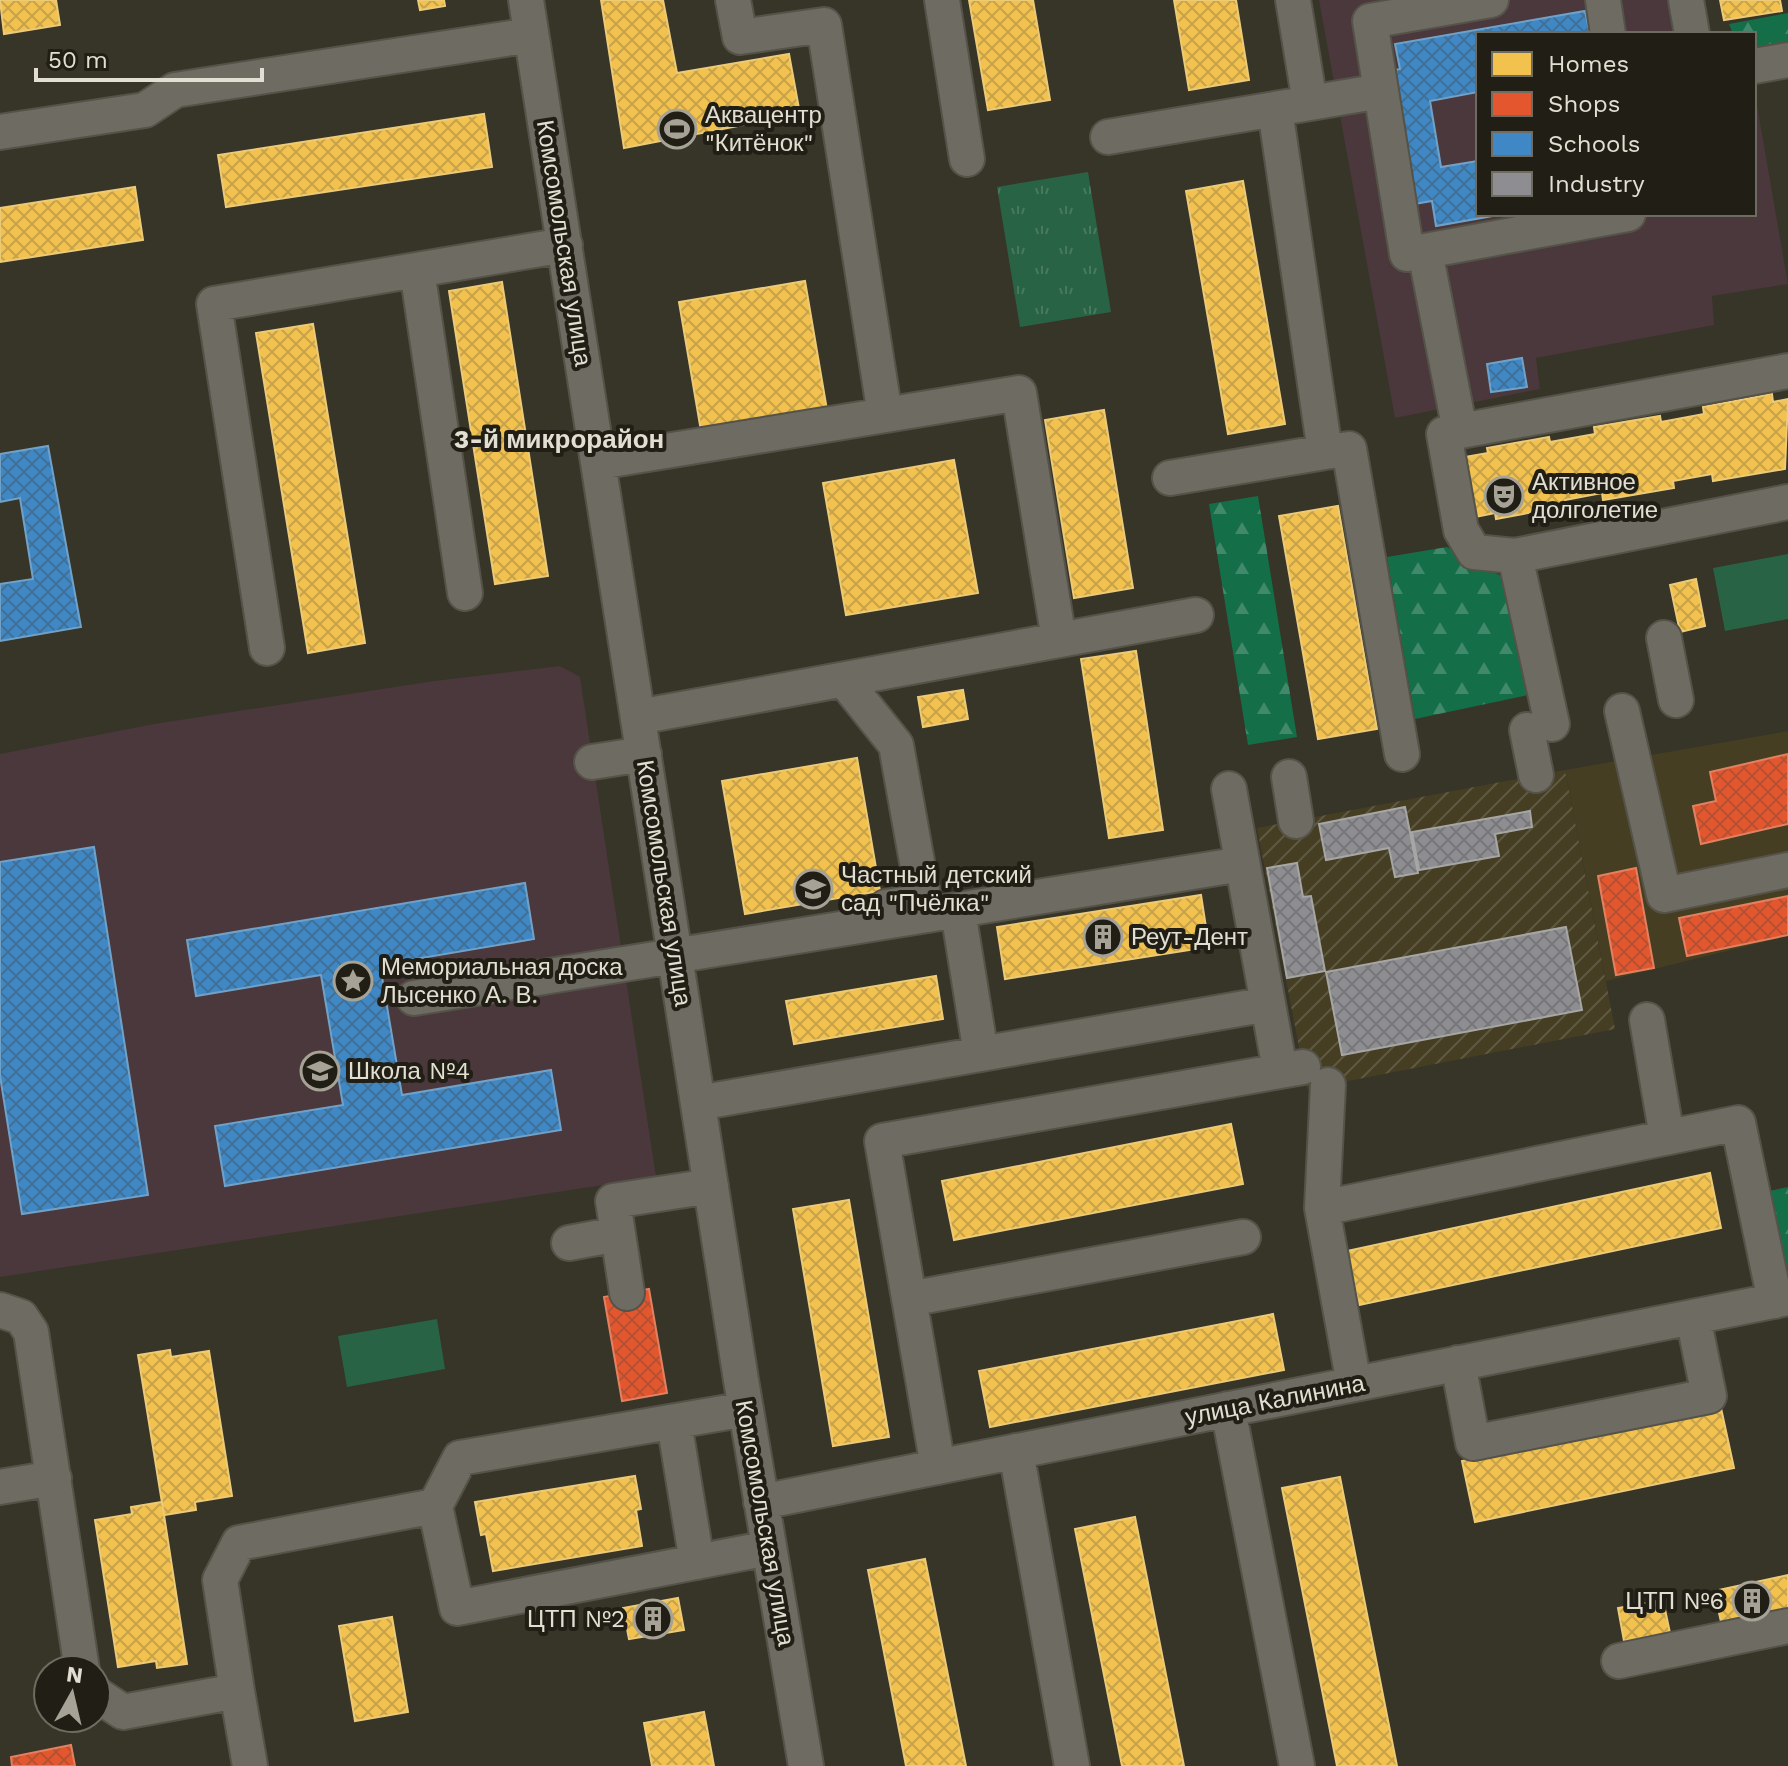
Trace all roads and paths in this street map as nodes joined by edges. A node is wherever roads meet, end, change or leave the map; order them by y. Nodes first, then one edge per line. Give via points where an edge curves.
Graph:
1 (526, 0) edge
2 (733, 0) edge
3 (942, 0) edge
4 (1293, 0) edge
5 (1491, 0) edge
6 (1603, 0) edge
7 (1686, 0) edge
8 (1608, 32) edge
9 (1692, 32) edge
10 (531, 35) junction
11 (1788, 60) edge
12 (1756, 66) edge
13 (1381, 91) junction
14 (1310, 103) junction
15 (1275, 109) junction
16 (0, 132) edge
17 (1108, 137) dead end
18 (967, 159) dead end
19 (1617, 216) edge
20 (565, 245) junction
21 (1425, 251) junction
22 (417, 270) junction
23 (1788, 371) edge
24 (885, 415) junction
25 (1460, 431) junction
26 (1325, 452) junction
27 (599, 462) junction
28 (1170, 478) dead end
29 (1788, 502) edge
30 (1515, 556) junction
31 (465, 593) dead end
32 (1196, 615) dead end
33 (1664, 638) dead end
34 (1059, 640) junction
35 (267, 648) dead end
36 (844, 680) junction
37 (1676, 700) dead end
38 (1622, 711) dead end
39 (638, 717) junction
40 (644, 754) junction
41 (1402, 754) dead end
42 (592, 762) dead end
43 (1536, 775) dead end
44 (1289, 777) dead end
45 (1229, 789) dead end
46 (1296, 821) dead end
47 (1242, 864) junction
48 (1788, 870) edge
49 (958, 911) junction
50 (674, 950) junction
51 (414, 998) dead end
52 (1268, 1004) junction
53 (1647, 1020) dead end
54 (981, 1054) junction
55 (1304, 1074) junction
56 (698, 1103) junction
57 (1667, 1137) junction
58 (711, 1186) junction
59 (1322, 1208) junction
60 (618, 1234) junction
61 (1243, 1237) dead end
62 (569, 1243) dead end
63 (627, 1293) dead end
64 (909, 1299) junction
65 (1782, 1300) edge
66 (0, 1310) edge
67 (1693, 1317) junction
68 (1458, 1363) junction
69 (1354, 1384) junction
70 (746, 1409) junction
71 (1228, 1409) junction
72 (674, 1422) junction
73 (1016, 1451) junction
74 (938, 1467) junction
75 (54, 1478) junction
76 (0, 1487) edge
77 (761, 1502) junction
78 (435, 1506) junction
79 (769, 1548) junction
80 (697, 1562) junction
81 (1788, 1626) edge
82 (80, 1654) edge
83 (1619, 1661) dead end
84 (237, 1691) junction
85 (112, 1705) edge
86 (250, 1766) edge
87 (806, 1766) edge
88 (1072, 1766) edge
89 (1297, 1766) edge

1 - 10 street, Комсомольская улица
2 - 24 street via 740,37 824,25
3 - 18 street
4 - 14 street
5 - 13 street via 1370,21
6 - 8 street
7 - 9 street
10 - 16 street via 175,90 145,110
10 - 20 street, Комсомольская улица
11 - 12 street
13 - 14 street
13 - 21 street via 1407,254
14 - 15 street
15 - 17 street
15 - 26 street
19 - 21 street
20 - 22 street
20 - 27 street, Комсомольская улица
21 - 25 street
22 - 31 street
22 - 35 street via 206,306
23 - 25 street
24 - 27 street
24 - 34 street via 1019,393
25 - 30 street via 1444,434 1461,530 1474,552
26 - 28 street
26 - 41 street via 1349,449
27 - 39 street, Комсомольская улица
29 - 30 street
30 - 43 street via 1540,727
32 - 34 street
33 - 37 street
34 - 36 street
36 - 39 street
36 - 50 street via 896,745 924,901
38 - 48 street via 1664,895
39 - 40 street, Комсомольская улица
40 - 42 street
40 - 50 street, Комсомольская улица
44 - 46 street
45 - 47 street
47 - 49 street
47 - 52 street
49 - 50 street
49 - 54 street
50 - 51 street
50 - 56 street, Комсомольская улица
52 - 54 street
52 - 55 street
53 - 57 street
54 - 56 street
55 - 59 street
55 - 64 street via 882,1141
56 - 58 street, Комсомольская улица
57 - 59 street
57 - 65 street via 1738,1123
58 - 60 street via 613,1201
58 - 70 street, Комсомольская улица
59 - 69 street
60 - 62 street
60 - 63 street
61 - 64 street
64 - 74 street
65 - 67 street, улица Калинина
66 - 75 street via 21,1317 31,1332
67 - 68 street, улица Калинина
67 - 68 street via 1709,1396 1473,1443
68 - 69 street, улица Калинина
69 - 71 street, улица Калинина
70 - 72 street
70 - 77 street, Комсомольская улица
71 - 73 street, улица Калинина
71 - 89 street
72 - 78 street via 460,1458
72 - 80 street
73 - 74 street, улица Калинина
73 - 88 street
74 - 77 street, улица Калинина
75 - 76 street
75 - 82 street
77 - 79 street, Комсомольская улица
78 - 80 street via 457,1608
78 - 84 street via 239,1543 220,1580
79 - 80 street
79 - 87 street, Комсомольская улица
81 - 83 street
84 - 85 street via 123,1712
84 - 86 street

